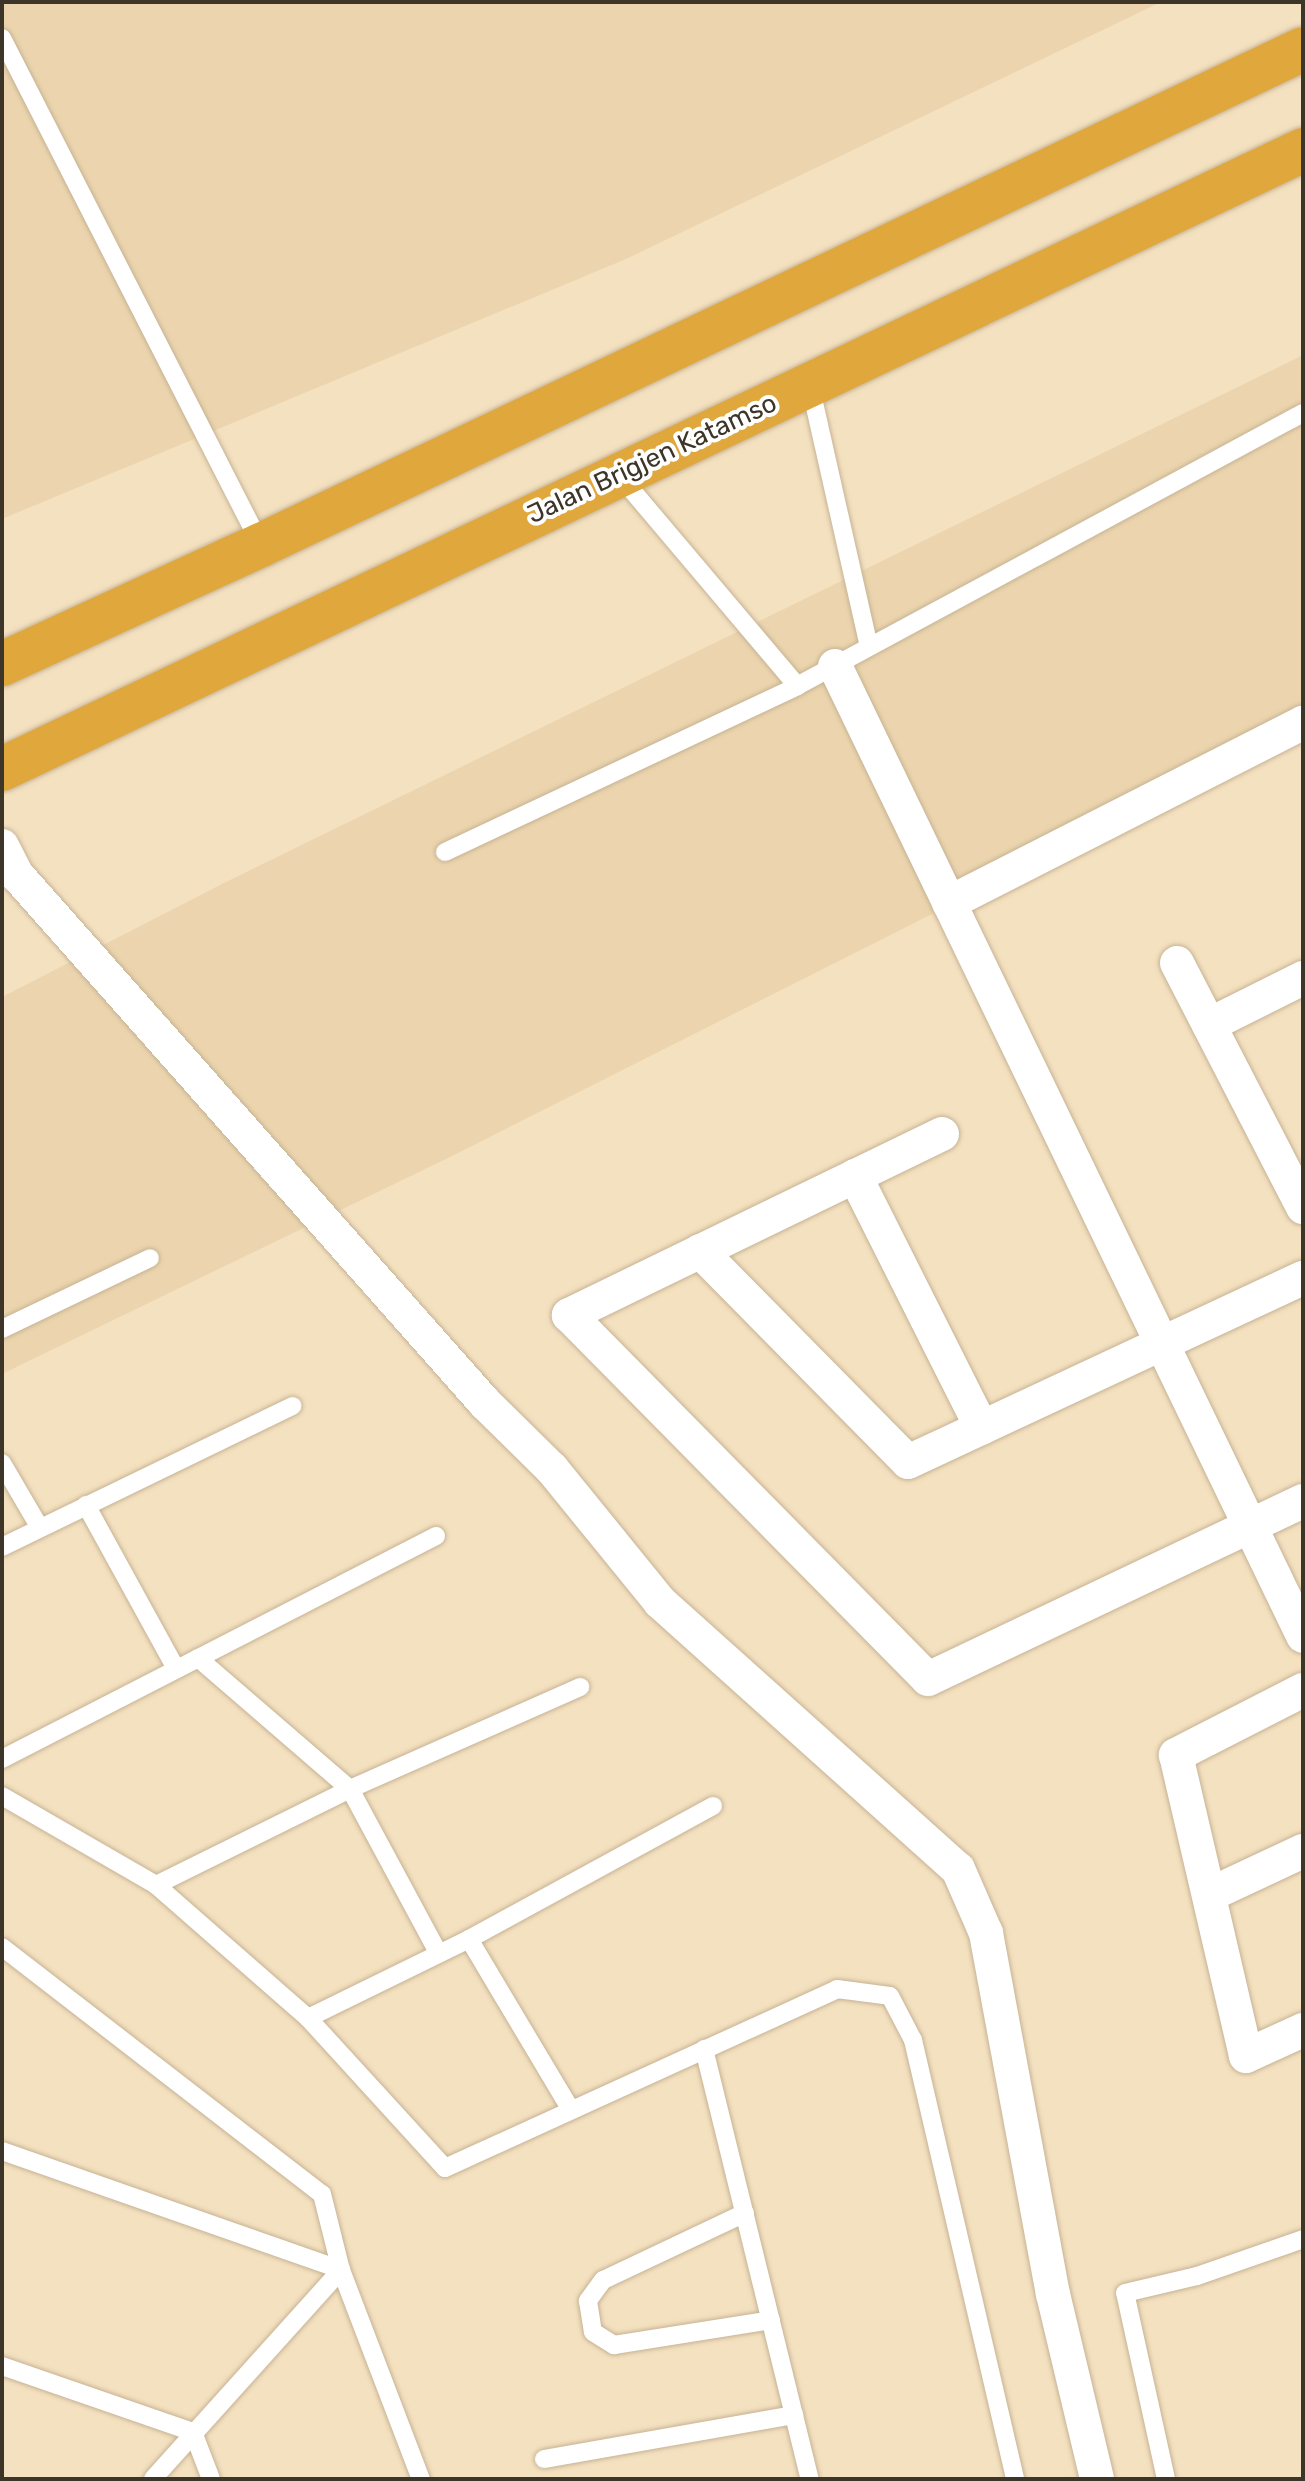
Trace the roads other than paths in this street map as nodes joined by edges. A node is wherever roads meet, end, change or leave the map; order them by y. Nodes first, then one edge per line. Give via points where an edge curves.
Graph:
1 (2, 38) edge
2 (1303, 49) edge
3 (1303, 150) edge
4 (810, 385) junction
5 (1303, 413) edge
6 (619, 475) junction
7 (261, 545) junction
8 (869, 646) junction
9 (2, 664) edge
10 (835, 666) junction
11 (797, 686) junction
12 (1303, 723) edge
13 (2, 769) edge
14 (2, 846) edge
15 (445, 852) dead end
16 (949, 903) junction
17 (1177, 963) dead end
18 (1303, 978) edge
19 (1209, 1025) junction
20 (942, 1134) dead end
21 (855, 1176) junction
22 (1303, 1207) edge
23 (700, 1251) junction
24 (150, 1258) dead end
25 (1303, 1278) edge
26 (2, 1329) edge
27 (1164, 1345) junction
28 (293, 1406) dead end
29 (982, 1428) junction
30 (2, 1463) edge
31 (1303, 1501) edge
32 (86, 1505) junction
33 (40, 1528) junction
34 (1248, 1528) junction
35 (436, 1536) dead end
36 (2, 1547) edge
37 (1303, 1636) edge
38 (198, 1658) junction
39 (176, 1669) junction
40 (580, 1687) dead end
41 (1303, 1690) edge
42 (2, 1759) edge
43 (350, 1789) junction
44 (2, 1796) edge
45 (713, 1806) dead end
46 (1303, 1851) edge
47 (156, 1885) junction
48 (1211, 1894) junction
49 (469, 1939) junction
50 (2, 1947) edge
51 (439, 1954) junction
52 (308, 2018) junction
53 (1303, 2030) edge
54 (704, 2049) junction
55 (571, 2110) junction
56 (2, 2151) edge
57 (745, 2213) junction
58 (1303, 2239) edge
59 (341, 2270) junction
60 (771, 2320) junction
61 (2, 2366) edge
62 (794, 2415) junction
63 (193, 2432) junction
64 (544, 2459) dead end
65 (153, 2479) edge
66 (211, 2479) edge
67 (421, 2479) edge
68 (810, 2479) edge
69 (1015, 2479) edge
70 (1097, 2479) edge
71 (1166, 2479) edge

1 - 7 lane
2 - 7 highway
3 - 4 highway, Jalan Brigjen Katamso
4 - 6 highway, Jalan Brigjen Katamso
4 - 8 lane
5 - 8 lane
6 - 11 lane
6 - 13 highway, Jalan Brigjen Katamso
7 - 9 highway
8 - 10 lane
10 - 11 lane
10 - 16 street
11 - 15 lane
12 - 16 street
14 - 70 street via 17,875 485,1403 552,1469 660,1602 958,1869 986,1933 1053,2294
16 - 27 street
17 - 19 street
18 - 19 street
19 - 22 street
20 - 21 street
21 - 23 street
21 - 29 street
23 - 29 street via 908,1462
23 - 34 street via 569,1315 928,1679
24 - 26 lane
25 - 27 street
27 - 29 street
27 - 34 street
28 - 32 lane
30 - 33 lane
31 - 34 street
32 - 33 lane
32 - 39 lane
33 - 36 lane
34 - 37 street
35 - 38 lane
38 - 39 lane
38 - 43 lane
39 - 42 lane
40 - 43 lane
41 - 48 street via 1176,1755
43 - 47 lane
43 - 51 lane
44 - 47 lane
45 - 49 lane
46 - 48 street
47 - 52 lane
48 - 53 street via 1246,2056
49 - 51 lane
49 - 55 lane
50 - 59 lane via 322,2194
51 - 52 lane
52 - 55 lane via 445,2168
54 - 55 lane
54 - 57 lane
54 - 69 lane via 837,1989 890,1996 913,2040
56 - 59 lane
57 - 60 lane
57 - 60 lane via 603,2280 588,2301 593,2332 614,2345
58 - 71 lane via 1197,2276 1125,2293
59 - 63 lane
59 - 67 lane
60 - 62 lane
61 - 63 lane
62 - 64 lane
62 - 68 lane
63 - 65 lane
63 - 66 lane

